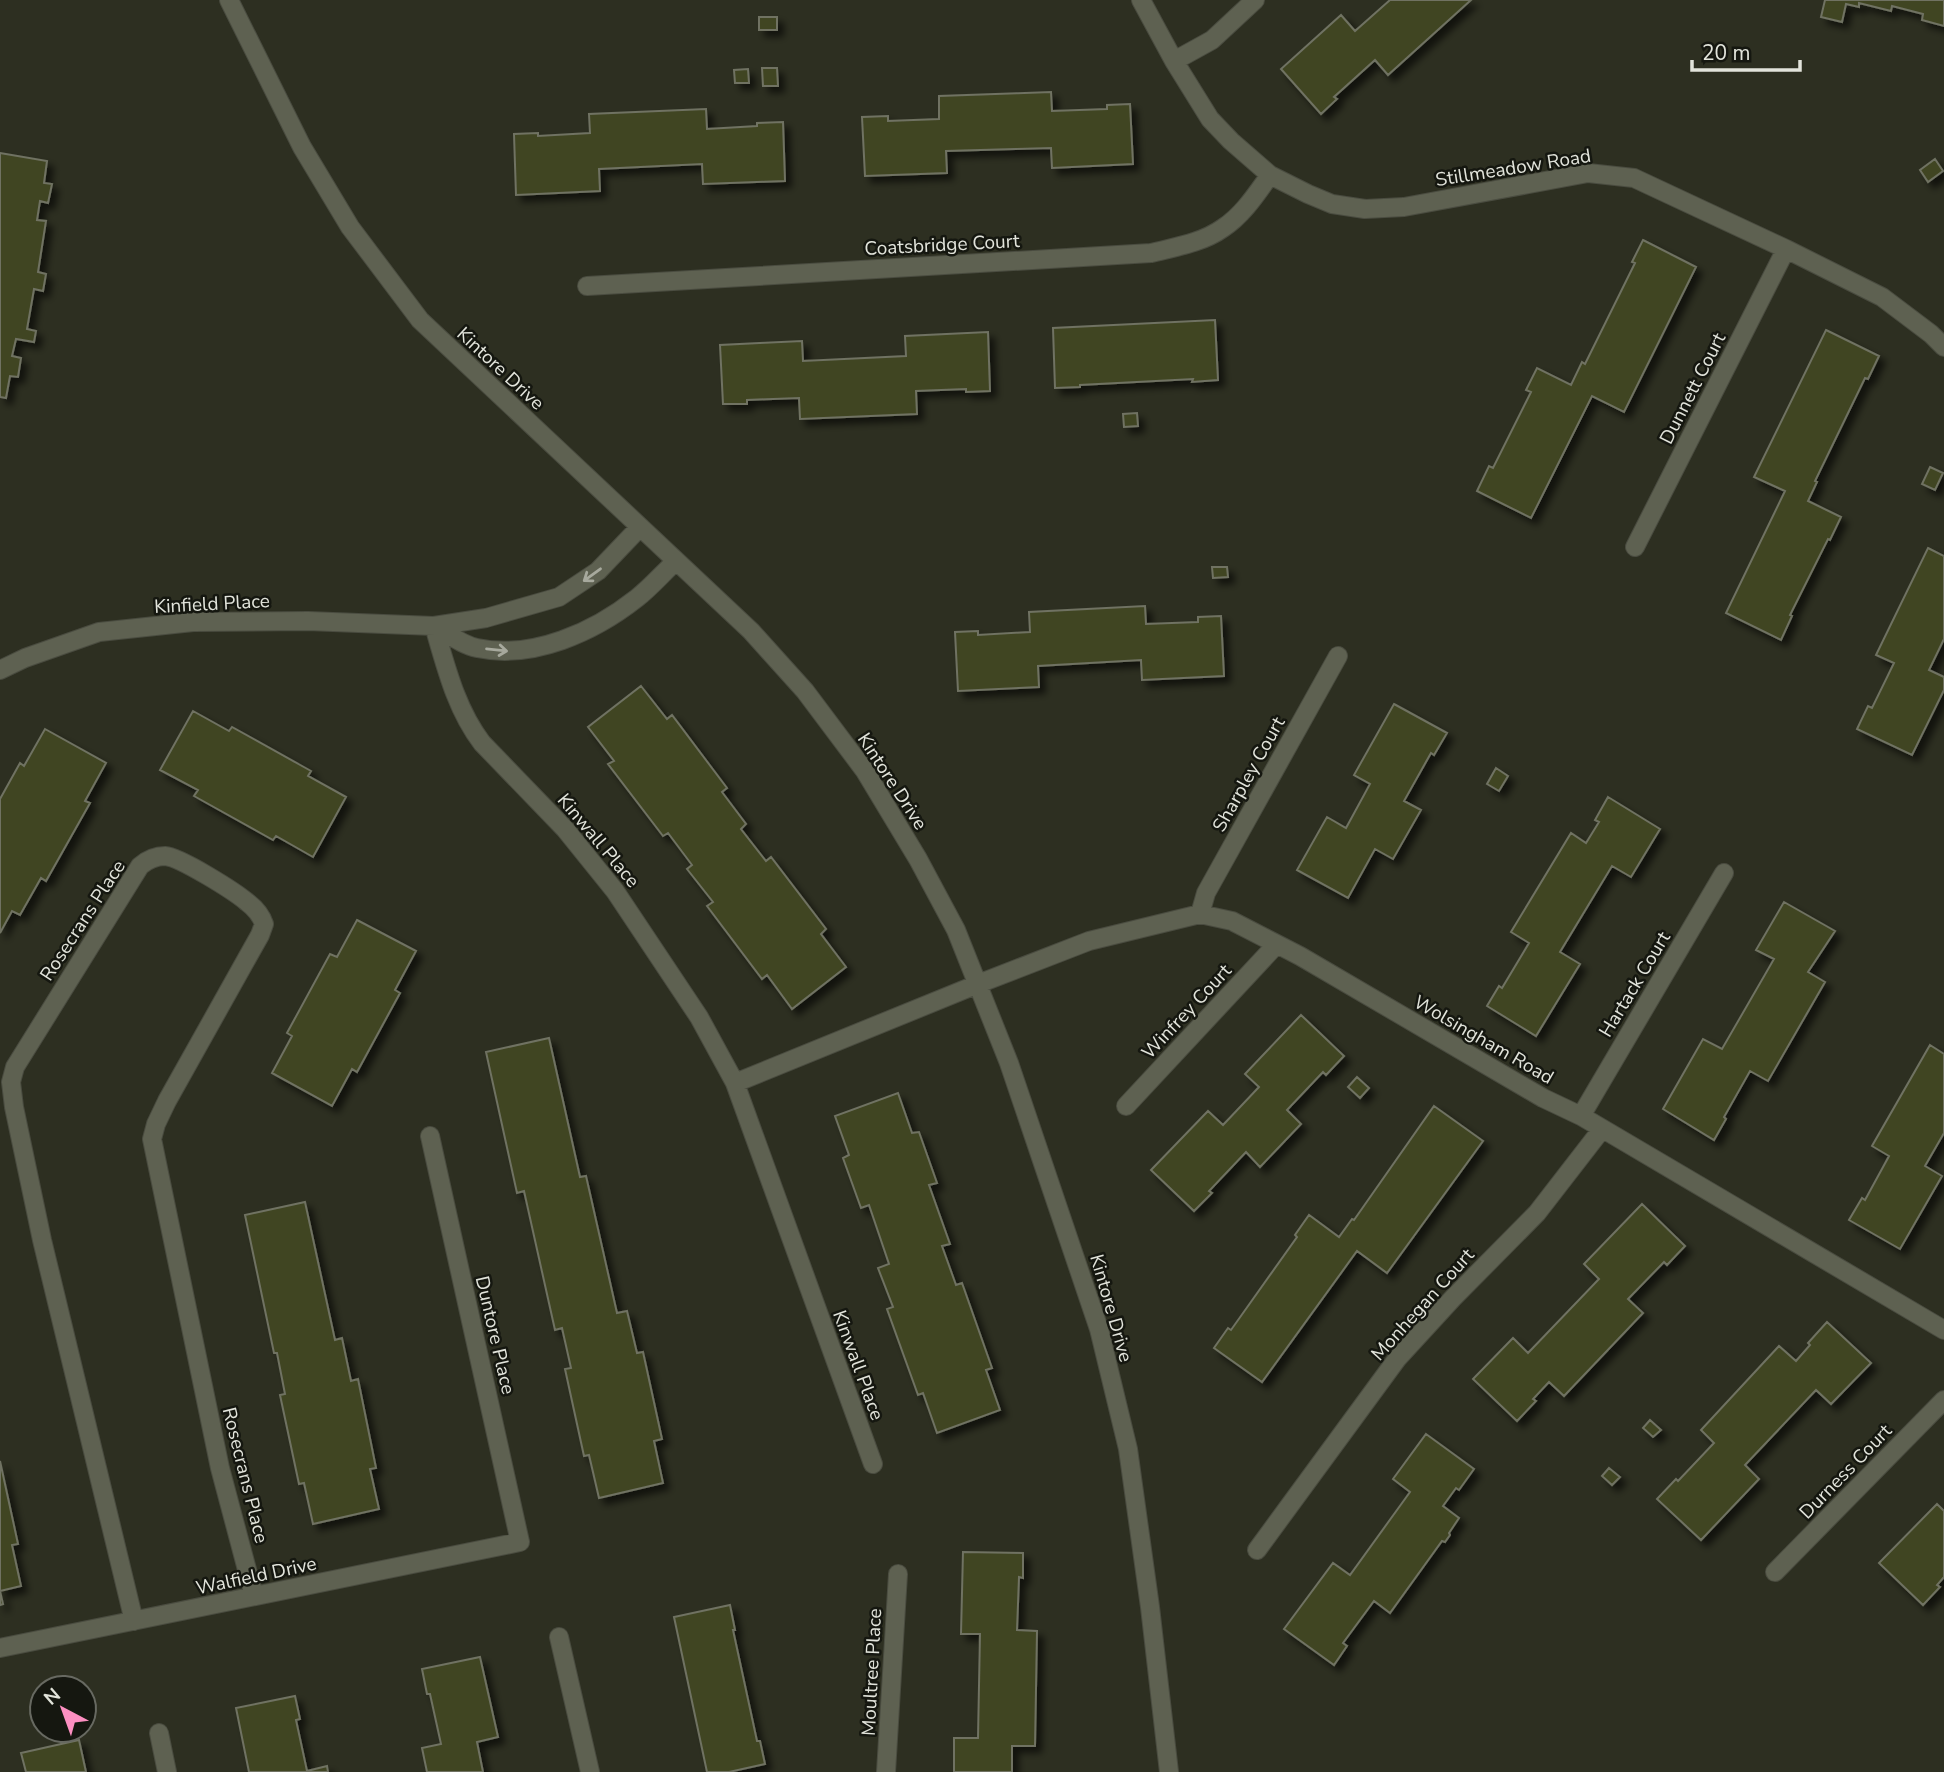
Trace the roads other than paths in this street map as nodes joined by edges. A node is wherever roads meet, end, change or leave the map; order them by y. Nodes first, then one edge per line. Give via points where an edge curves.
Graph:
1 (229, 0) edge
2 (1141, 0) edge
3 (1255, 0) edge
4 (1174, 61) junction
5 (1270, 174) junction
6 (1786, 249) junction
7 (587, 286) dead end
8 (1944, 347) edge
9 (640, 527) junction
10 (1635, 547) dead end
11 (676, 561) junction
12 (434, 626) junction
13 (1338, 656) dead end
14 (0, 670) edge
15 (1724, 873) dead end
16 (1200, 914) junction
17 (1276, 945) junction
18 (978, 984) junction
19 (736, 1083) junction
20 (1126, 1105) dead end
21 (1581, 1116) junction
22 (1602, 1129) junction
23 (430, 1136) dead end
24 (1942, 1324) edge
25 (1944, 1400) edge
26 (873, 1464) dead end
27 (520, 1542) joint
28 (1257, 1550) dead end
29 (1775, 1572) dead end
30 (898, 1574) dead end
31 (254, 1596) junction
32 (134, 1621) junction
33 (559, 1637) dead end
34 (0, 1648) edge
35 (159, 1733) dead end
36 (167, 1772) edge
37 (590, 1772) edge
38 (887, 1772) edge
39 (1169, 1772) edge

1 - 9 street, Kintore Drive via 302,147 350,227 420,320
2 - 4 street, Stillmeadow Road
3 - 4 street via 1212,40
4 - 5 street, Stillmeadow Road via 1210,119
5 - 6 street, Stillmeadow Road via 1332,204 1365,209 1588,173 1634,178
5 - 7 street, Coatsbridge Court via 1247,206 1223,228 1193,243 1151,253
6 - 8 street, Stillmeadow Road via 1882,297
6 - 10 street, Dunnett Court
9 - 11 street, Kintore Drive
9 -> 12 street, Kinfield Place via 598,571 559,597 486,618
12 -> 11 street, Kinfield Place via 475,648 510,651 547,645 607,620
11 - 18 street, Kintore Drive via 751,631 805,691 865,771 918,859
12 - 14 street, Kinfield Place via 193,622 99,632
12 - 19 street, Kinwall Place via 452,685 473,731 565,829 615,891 699,1017
13 - 16 street, Sharpley Court via 1206,893
15 - 21 street, Hartack Court
16 - 17 street, Wolsingham Road via 1232,922
16 - 18 street, Wolsingham Road via 1089,941
17 - 20 street, Winfrey Court
17 - 21 street, Wolsingham Road
18 - 19 street
18 - 39 street, Kintore Drive via 1039,1149 1102,1342 1128,1450
19 - 26 street, Kinwall Place
21 - 22 street, Wolsingham Road
22 - 24 street, Wolsingham Road
22 - 28 street, Monhegan Court via 1537,1213 1397,1359
23 - 27 street, Duntore Place
25 - 29 street, Durness Court
27 - 31 street, Walfield Drive
30 - 38 street, Moultree Place
31 - 32 street, Walfield Drive
31 - 32 street, Rosecrans Place via 220,1468 152,1139 167,1101 264,923 255,909 229,890 177,859 156,857 140,866 15,1067 11,1082 42,1240
32 - 34 street, Walfield Drive
33 - 37 street
35 - 36 street

